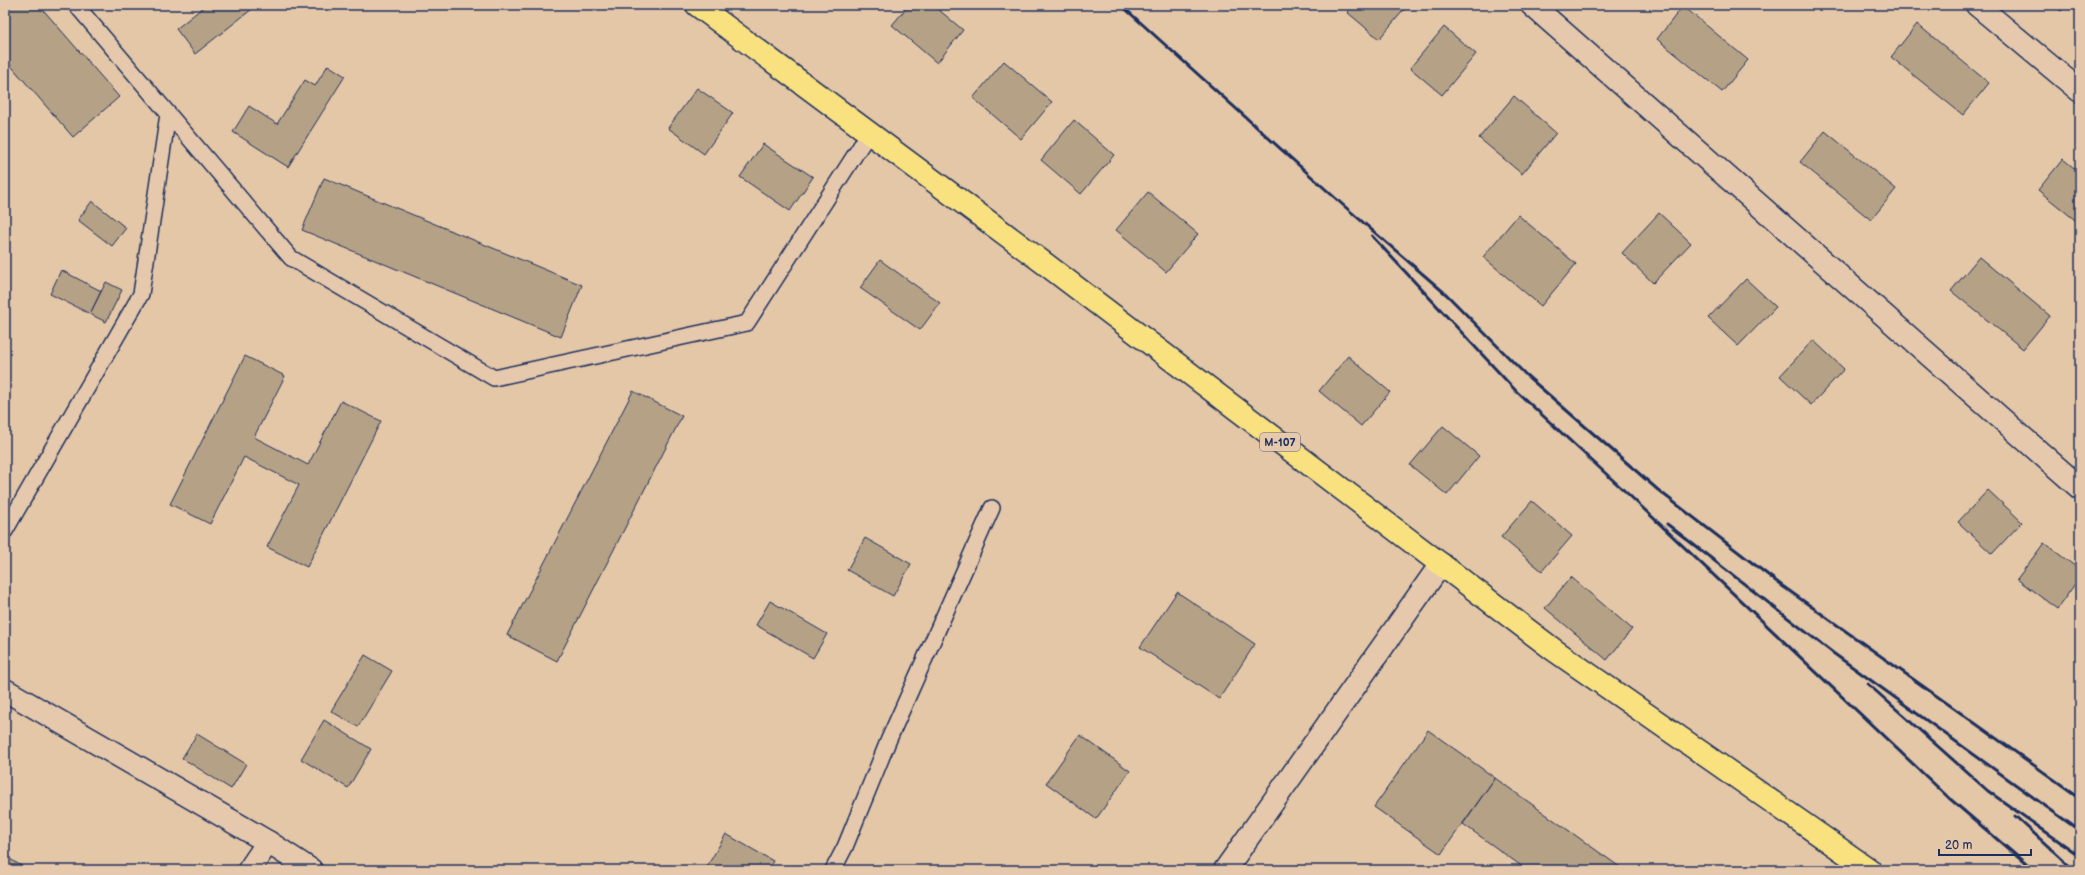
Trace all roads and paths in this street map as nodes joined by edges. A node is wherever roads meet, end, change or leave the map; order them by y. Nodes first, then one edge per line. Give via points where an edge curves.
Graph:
1 (76, 5) edge
2 (697, 5) edge
3 (1532, 5) edge
4 (1977, 5) edge
5 (2080, 91) edge
6 (168, 114) junction
7 (869, 133) junction
8 (2080, 488) edge
9 (992, 508) dead end
10 (5, 531) edge
11 (1441, 564) junction
12 (5, 690) edge
13 (268, 842) junction
14 (249, 870) edge
15 (311, 870) edge
16 (833, 870) edge
17 (1225, 870) edge
18 (1870, 870) edge

1 - 6 lane
2 - 7 main road, М-107
3 - 8 street
4 - 5 street
6 - 7 lane via 291,258 494,378 747,323
6 - 10 lane via 141,294
7 - 11 main road, М-107
9 - 16 lane
11 - 17 street
11 - 18 main road, М-107 via 1554,650
12 - 13 street
13 - 14 street
13 - 15 street

